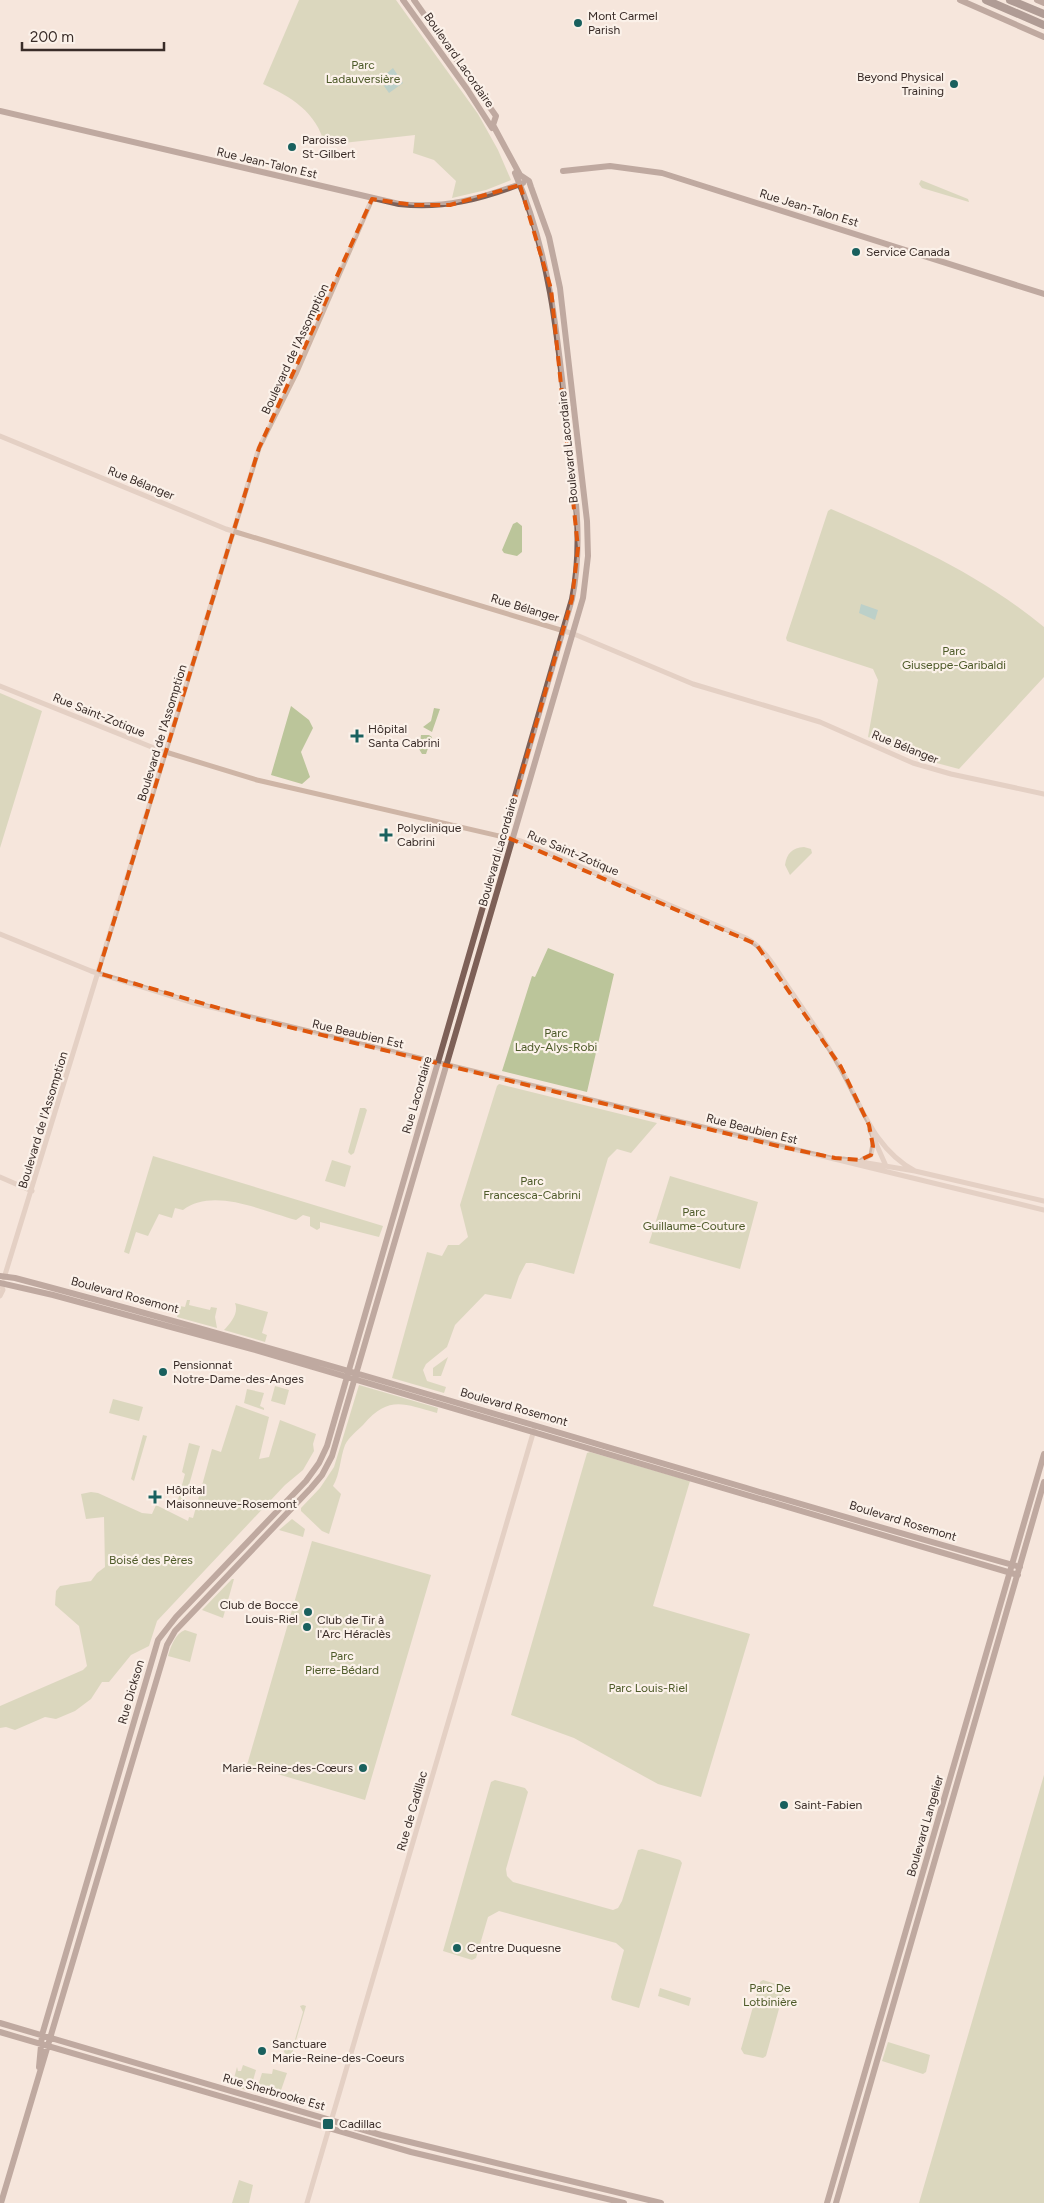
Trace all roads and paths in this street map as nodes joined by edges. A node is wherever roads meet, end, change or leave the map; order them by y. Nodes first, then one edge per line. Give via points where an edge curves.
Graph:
1 (403, 0) edge
2 (414, 0) edge
3 (960, 0) edge
4 (986, 0) edge
5 (1010, 0) edge
6 (1037, 0) edge
7 (1044, 2) edge
8 (1044, 14) edge
9 (1044, 25) edge
10 (1044, 37) edge
11 (0, 111) edge
12 (562, 171) dead end
13 (529, 181) junction
14 (520, 185) junction
15 (372, 199) junction
16 (1044, 294) edge
17 (0, 436) edge
18 (234, 531) junction
19 (564, 631) junction
20 (574, 634) junction
21 (0, 686) edge
22 (167, 752) junction
23 (1044, 794) edge
24 (504, 836) junction
25 (514, 839) junction
26 (480, 919) joint
27 (489, 922) joint
28 (0, 934) edge
29 (98, 974) junction
30 (438, 1063) junction
31 (447, 1065) junction
32 (869, 1125) junction
33 (873, 1141) junction
34 (892, 1155) joint
35 (835, 1158) junction
36 (860, 1160) junction
37 (885, 1165) junction
38 (915, 1170) junction
39 (890, 1174) junction
40 (0, 1177) edge
41 (972, 1184) junction
42 (32, 1191) junction
43 (970, 1192) junction
44 (1024, 1197) junction
45 (1044, 1202) edge
46 (1022, 1205) junction
47 (1044, 1210) edge
48 (3, 1276) edge
49 (374, 1276) junction
50 (384, 1278) junction
51 (0, 1284) edge
52 (0, 1296) edge
53 (348, 1369) junction
54 (357, 1372) junction
55 (346, 1377) junction
56 (355, 1379) junction
57 (534, 1428) junction
58 (1044, 1454) edge
59 (1044, 1482) edge
60 (1020, 1567) junction
61 (1011, 1569) junction
62 (1018, 1575) junction
63 (0, 2023) edge
64 (0, 2032) edge
65 (42, 2035) junction
66 (51, 2038) junction
67 (40, 2044) junction
68 (48, 2046) junction
69 (38, 2075) junction
70 (332, 2120) junction
71 (329, 2129) junction
72 (1, 2203) edge
73 (307, 2203) edge
74 (624, 2203) edge
75 (661, 2203) edge
76 (827, 2203) edge
77 (836, 2203) edge

1 - 14 main road, Boulevard Lacordaire via 477,103
2 - 13 main road, Boulevard Lacordaire via 493,111 496,116 493,125 520,175
3 - 10 main road
4 - 9 highway
5 - 8 highway
6 - 7 main road
11 - 15 main road, Rue Jean-Talon Est
12 - 16 main road, Rue Jean-Talon Est via 610,166 660,173
13 - 14 main road, Rue Jean-Talon Est
13 - 20 main road, Boulevard Lacordaire via 549,237 560,288 586,502 587,568
14 - 15 main road, Rue Jean-Talon Est via 477,200 450,205 413,206
14 - 19 main road, Boulevard Lacordaire via 540,242 551,289 577,516 576,579
15 - 18 street, Boulevard de l'Assomption via 296,373 259,448
17 - 18 street, Rue Bélanger
18 - 19 street, Rue Bélanger
18 - 22 street, Boulevard de l'Assomption
19 - 20 street, Rue Bélanger
19 - 24 main road, Boulevard Lacordaire
20 - 23 street, Rue Bélanger via 693,684 820,722 913,763
20 - 25 main road, Boulevard Lacordaire
21 - 22 street, Rue Saint-Zotique
22 - 24 street, Rue Saint-Zotique via 296,790
22 - 29 street, Boulevard de l'Assomption
24 - 25 street, Rue Saint-Zotique
24 - 26 main road, Boulevard Lacordaire
25 - 27 main road, Boulevard Lacordaire
25 - 32 street, Rue Saint-Zotique via 756,944 837,1061
26 - 30 main road, Rue Lacordaire
27 - 31 main road, Rue Lacordaire
28 - 29 street, Rue Beaubien Est
29 - 30 street, Rue Beaubien Est via 194,1003
29 - 42 street, Boulevard de l'Assomption
30 - 31 street, Rue Beaubien Est
30 - 49 main road, Rue Lacordaire
31 - 35 street, Rue Beaubien Est
31 - 50 main road, Rue Lacordaire
32 - 33 street, Rue Saint-Zotique
32 - 34 street, Rue Saint-Zotique
33 - 36 street via 871,1155
33 - 37 street, Rue Saint-Zotique
34 - 38 street, Rue Beaubien Est
35 - 36 street, Rue Beaubien Est
35 - 39 street, Rue Beaubien Est
36 - 37 street, Rue Beaubien Est
37 - 38 street, Rue Beaubien Est
37 - 39 street, Rue Saint-Zotique
38 - 41 street, Rue Beaubien Est
39 - 43 street, Rue Beaubien Est
40 - 42 street
41 - 43 street
41 - 44 street, Rue Beaubien Est
42 - 48 street, Boulevard de l'Assomption
43 - 46 street, Rue Beaubien Est
44 - 45 street, Rue Beaubien Est
44 - 46 street
46 - 47 street, Rue Beaubien Est
48 - 51 street, Boulevard de l'Assomption
48 - 53 main road, Boulevard Rosemont
49 - 50 main road
49 - 53 main road, Rue Lacordaire
50 - 54 main road, Rue Lacordaire
51 - 52 street, Boulevard de l'Assomption via 3,1290
51 - 55 main road, Boulevard Rosemont via 181,1330
53 - 54 main road, Boulevard Rosemont
53 - 55 main road, Rue Dickson
54 - 56 main road, Rue Dickson
54 - 57 main road, Boulevard Rosemont
55 - 56 main road, Boulevard Rosemont
55 - 65 main road, Rue Dickson via 326,1446 314,1470 158,1640
56 - 57 main road, Boulevard Rosemont
56 - 66 main road, Rue Dickson via 332,1456 322,1475 175,1631 167,1645
57 - 61 main road, Boulevard Rosemont
57 - 70 street, Rue de Cadillac
58 - 61 main road, Boulevard Langelier
59 - 60 main road, Boulevard Langelier
60 - 61 main road, Boulevard Rosemont
60 - 62 main road, Boulevard Langelier
61 - 62 main road, Boulevard Rosemont
61 - 76 main road, Boulevard Langelier
62 - 77 main road, Boulevard Langelier
63 - 65 main road, Rue Sherbrooke Est
64 - 67 main road, Rue Sherbrooke Est
65 - 66 main road, Rue Sherbrooke Est
65 - 67 main road, Rue Dickson
66 - 68 main road, Rue Dickson
66 - 70 main road, Rue Sherbrooke Est
67 - 68 main road, Rue Sherbrooke Est
67 - 69 main road, Rue Dickson
68 - 69 main road, Rue Dickson
68 - 71 main road, Rue Sherbrooke Est
69 - 72 main road, Rue Dickson
70 - 71 street, Rue de Cadillac
70 - 75 main road, Rue Sherbrooke Est via 423,2146
71 - 73 street, Rue de Cadillac
71 - 74 main road, Rue Sherbrooke Est

